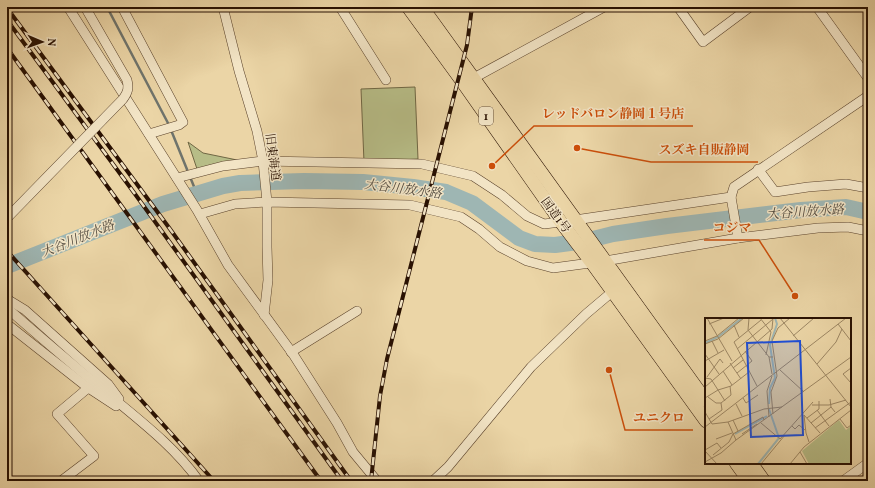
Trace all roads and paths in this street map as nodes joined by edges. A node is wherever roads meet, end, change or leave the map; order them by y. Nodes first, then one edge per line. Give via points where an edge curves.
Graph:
1 (68, 7) edge
2 (85, 7) edge
3 (122, 7) edge
4 (223, 7) edge
5 (340, 7) edge
6 (408, 7) edge
7 (422, 7) edge
8 (602, 7) edge
9 (678, 7) edge
10 (750, 7) edge
11 (817, 7) edge
12 (868, 78) edge
13 (472, 79) junction
14 (386, 80) dead end
15 (868, 96) edge
16 (149, 134) junction
17 (262, 161) junction
18 (758, 169) junction
19 (178, 180) junction
20 (868, 188) edge
21 (731, 200) junction
22 (267, 202) junction
23 (199, 212) junction
24 (7, 218) edge
25 (577, 222) junction
26 (562, 224) junction
27 (868, 231) edge
28 (738, 238) junction
29 (596, 259) junction
30 (612, 292) junction
31 (7, 299) edge
32 (7, 308) edge
33 (357, 310) dead end
34 (264, 315) junction
35 (7, 324) edge
36 (291, 352) junction
37 (88, 388) junction
38 (705, 400) edge
39 (134, 415) junction
40 (705, 420) edge
41 (868, 463) edge
42 (737, 464) edge
43 (752, 464) edge
44 (61, 481) edge
45 (199, 481) edge
46 (377, 481) edge
47 (433, 481) edge
48 (749, 481) edge
49 (764, 481) edge
50 (843, 481) edge

1 - 16 street
2 - 24 street, bridge via 127,80 127,93
3 - 16 street via 183,122
4 - 17 street, 旧東海道 via 257,131
5 - 14 street
6 - 26 highway, 国道1号 / 1
7 - 13 highway, 国道1号 / 1
8 - 13 street
9 - 10 street via 703,42
11 - 12 street
13 - 25 highway, 国道1号 / 1
15 - 18 street
16 - 19 street
17 - 19 street via 223,166
17 - 22 street, 旧東海道
17 - 26 street via 422,164 473,176 527,216 544,224
18 - 20 street via 775,192 846,184
18 - 21 street via 734,187
19 - 23 street
21 - 25 street
21 - 28 street
22 - 23 street via 236,204
22 - 29 street via 410,205 462,217 500,247 527,261 553,268
22 - 34 street, 旧東海道 via 268,280
23 - 34 street via 228,265
25 - 29 highway, 国道1号 / 1
26 - 29 highway, 国道1号 / 1
27 - 28 street via 848,227 818,228
28 - 29 street
29 - 30 highway, 国道1号 / 1
29 - 38 highway, 国道1号 / 1
30 - 40 highway, 国道1号 / 1
30 - 47 street via 531,367 448,467
31 - 39 street via 25,310 108,384
32 - 39 street
33 - 36 street
34 - 36 street
35 - 37 street
36 - 46 street via 334,417 353,452
37 - 39 street
37 - 44 street via 57,414 94,456
39 - 45 street via 170,448
41 - 50 street
42 - 48 highway
43 - 49 highway

